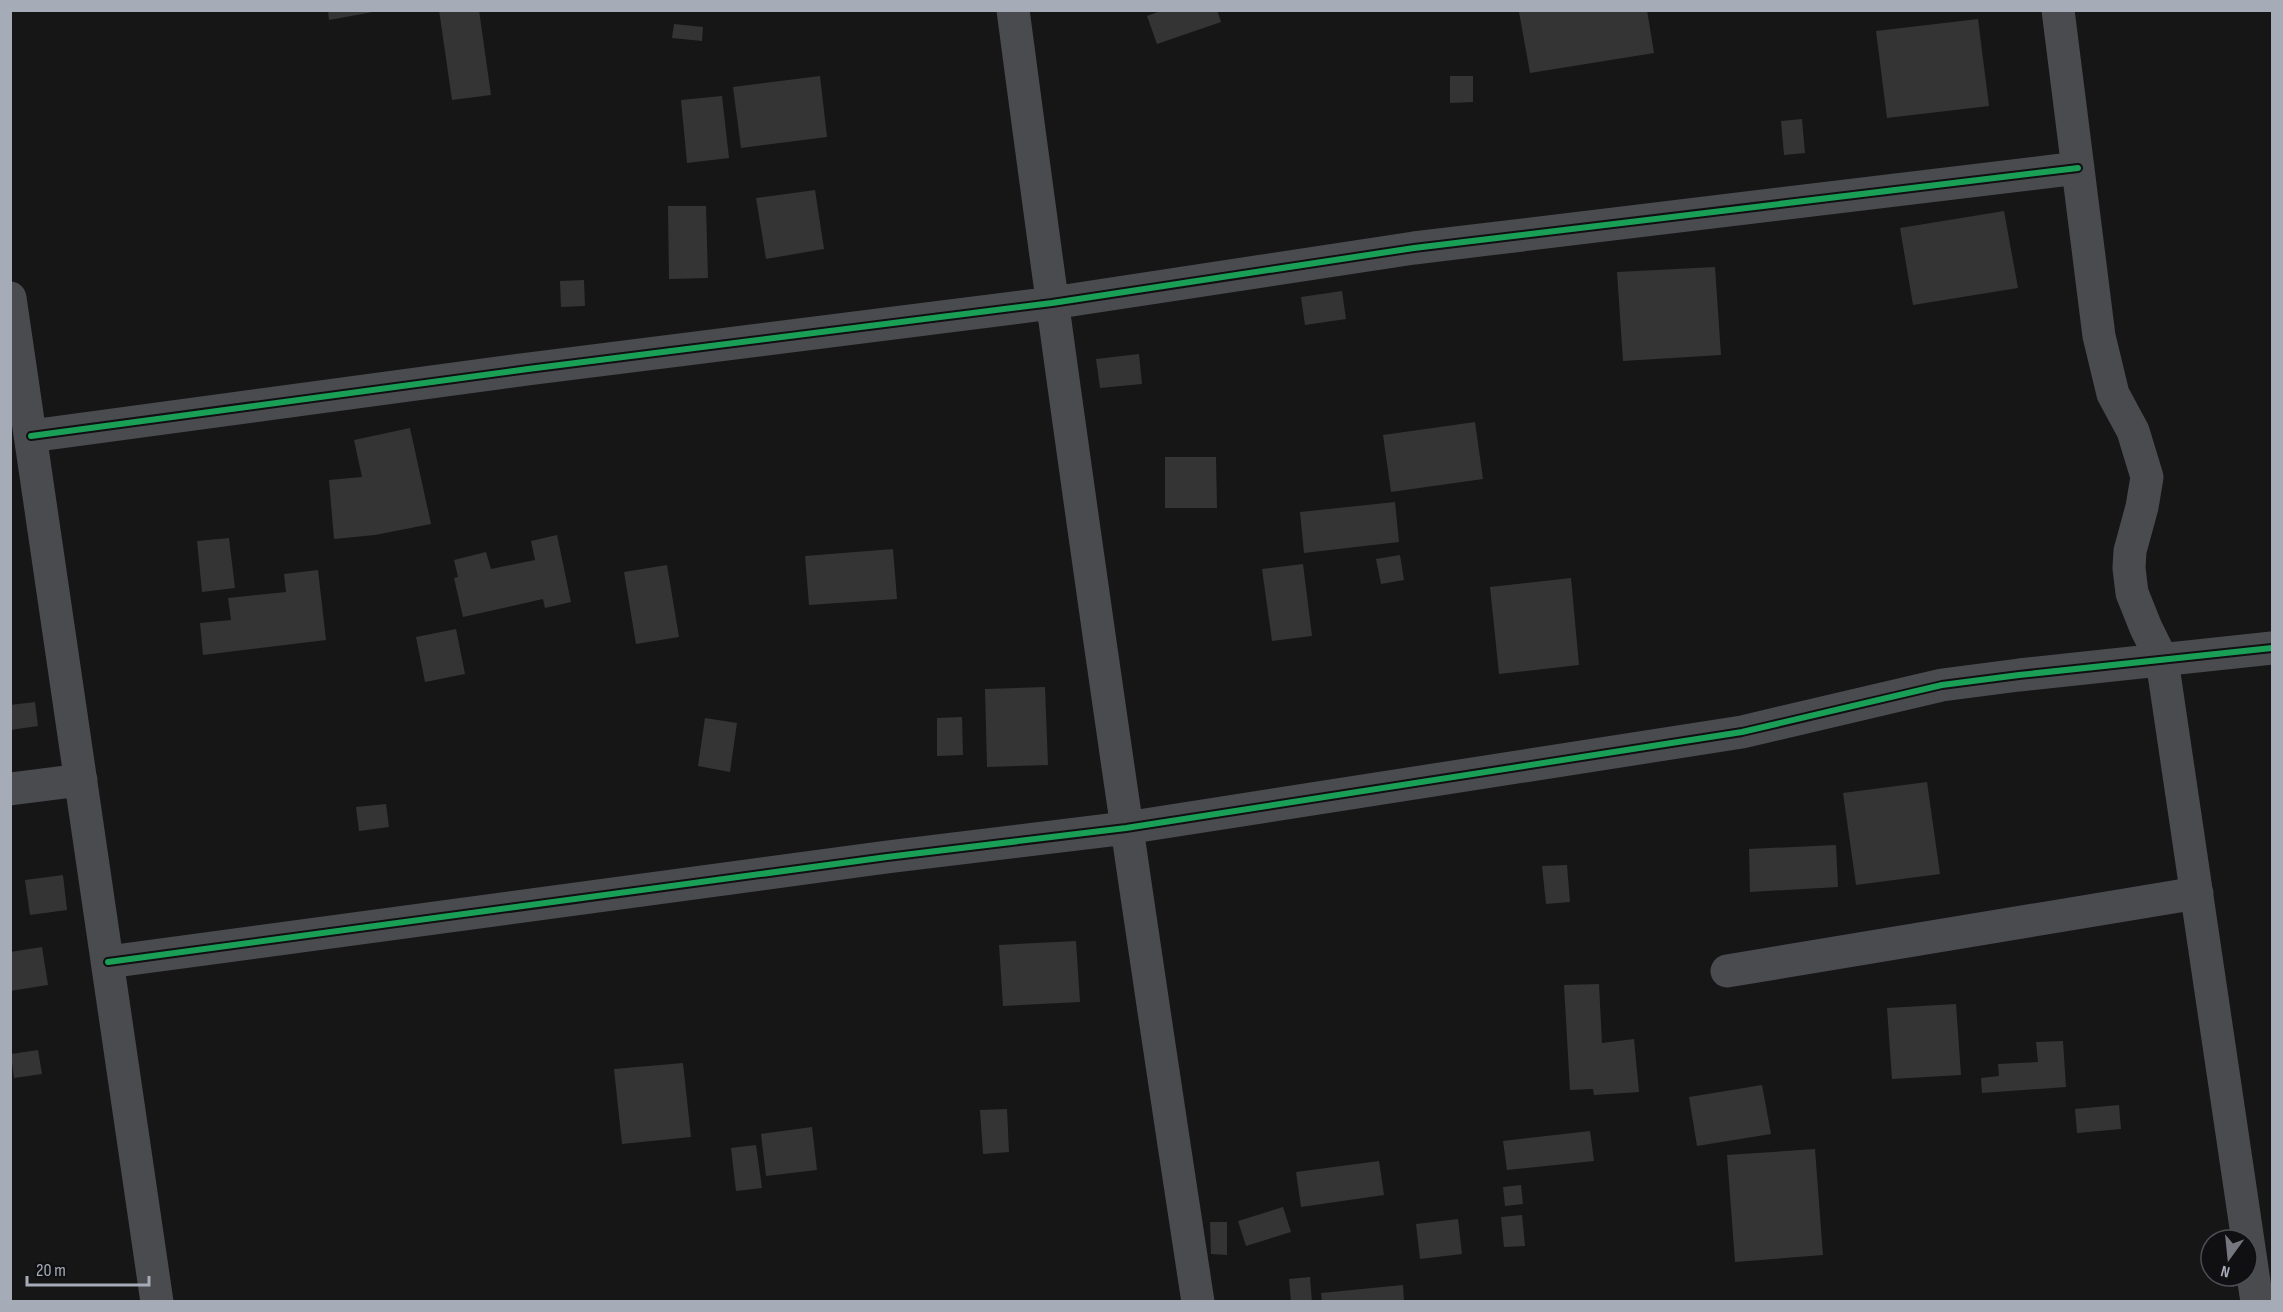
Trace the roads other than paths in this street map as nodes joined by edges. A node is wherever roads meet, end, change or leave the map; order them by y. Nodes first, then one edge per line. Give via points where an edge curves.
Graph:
1 (1013, 10) edge
2 (2058, 10) edge
3 (2078, 168) junction
4 (10, 298) edge
5 (1052, 303) junction
6 (31, 436) junction
7 (2272, 648) edge
8 (2162, 660) junction
9 (81, 780) junction
10 (10, 789) edge
11 (1126, 828) junction
12 (2197, 892) junction
13 (108, 962) junction
14 (1726, 971) dead end
15 (157, 1302) edge
16 (1198, 1302) edge
17 (2257, 1302) edge

1 - 5 street
2 - 3 street
3 - 5 street via 1414,248
3 - 8 street via 2100,336 2114,394 2133,431 2147,477 2130,551 2132,593
4 - 6 street
5 - 6 street
5 - 11 street
6 - 9 street
7 - 8 street
8 - 11 street via 1942,686 1742,732
8 - 12 street
9 - 10 street
9 - 13 street
11 - 13 street
11 - 16 street
12 - 14 street
12 - 17 street
13 - 15 street

